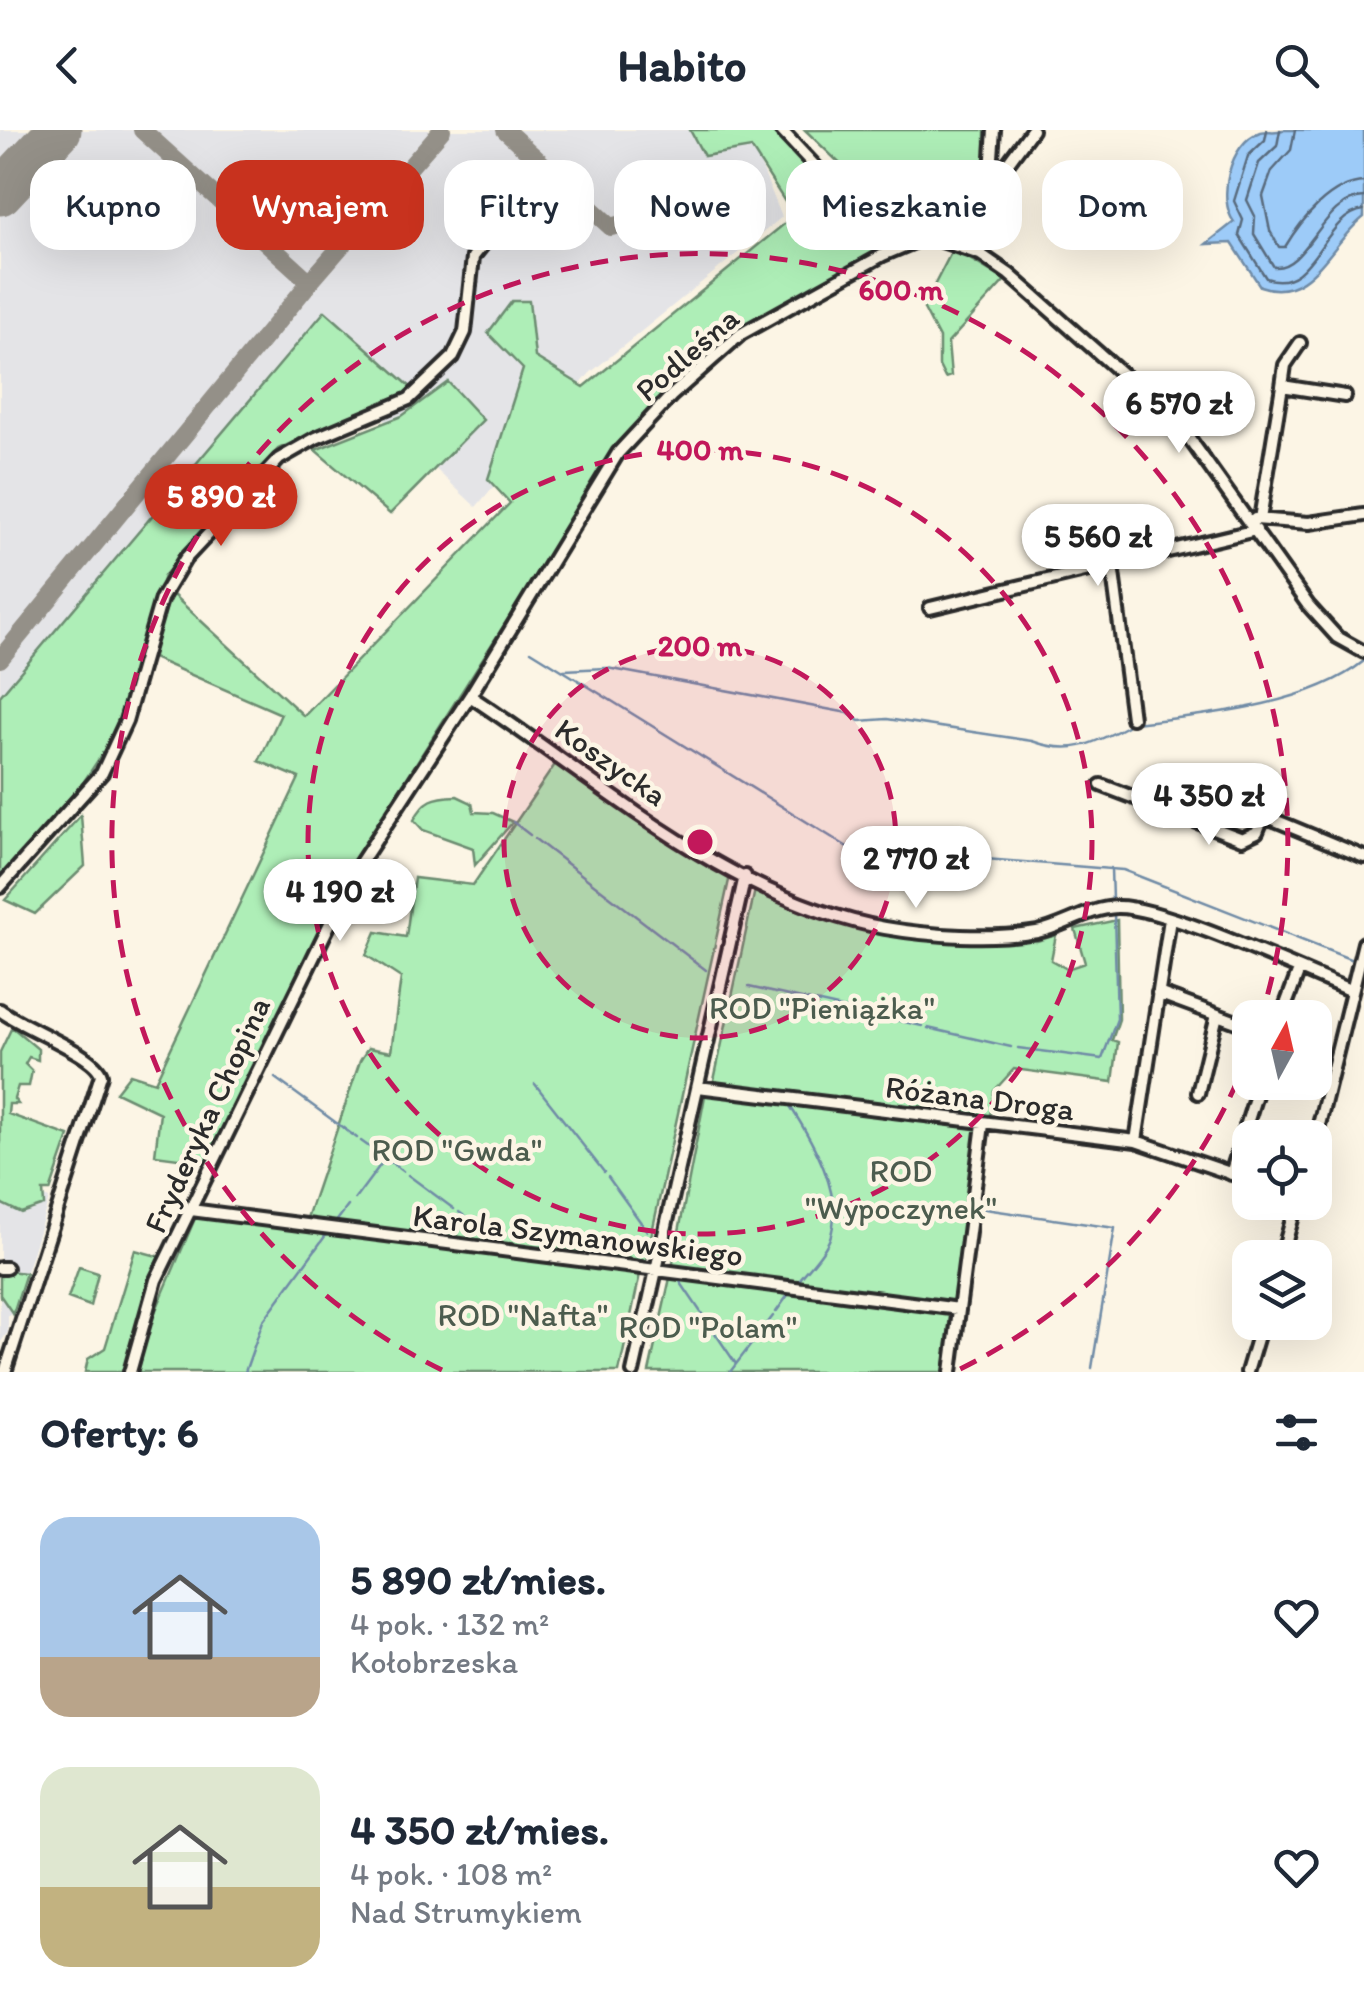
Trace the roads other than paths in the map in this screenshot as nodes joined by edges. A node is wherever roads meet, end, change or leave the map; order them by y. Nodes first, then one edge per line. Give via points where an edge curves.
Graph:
1 (782, 130) edge
2 (994, 130) edge
3 (1032, 130) edge
4 (810, 160) edge
5 (992, 160) edge
6 (1010, 160) edge
7 (478, 250) edge
8 (895, 250) edge
9 (970, 250) edge
10 (981, 250) edge
11 (980, 254) junction
12 (1300, 343) dead end
13 (1282, 386) junction
14 (1345, 396) dead end
15 (1364, 514) edge
16 (1255, 524) junction
17 (570, 529) joint
18 (1112, 565) junction
19 (930, 608) dead end
20 (1364, 652) edge
21 (470, 696) junction
22 (1132, 718) dead end
23 (1101, 785) dead end
24 (1275, 787) dead end
25 (1264, 816) junction
26 (1364, 857) edge
27 (745, 876) junction
28 (0, 887) edge
29 (1170, 919) junction
30 (1364, 943) edge
31 (1299, 970) junction
32 (1352, 991) junction
33 (1158, 994) junction
34 (1288, 1000) edge
35 (0, 1010) edge
36 (1217, 1015) junction
37 (1232, 1020) edge
38 (698, 1086) junction
39 (1198, 1094) dead end
40 (1254, 1100) edge
41 (1320, 1120) edge
42 (983, 1124) junction
43 (1136, 1142) junction
44 (1231, 1174) joint
45 (191, 1210) junction
46 (656, 1271) junction
47 (959, 1309) junction
48 (1257, 1340) edge
49 (5, 1372) edge
50 (130, 1372) edge
51 (633, 1372) edge
52 (951, 1372) edge
53 (1247, 1372) edge

1 - 4 street
2 - 5 street
3 - 6 street
7 - 28 street via 472,258 466,332 453,357 410,399 280,460 185,560 160,600 126,721 102,773
8 - 17 street, Podleśna via 741,334 618,453
9 - 11 street
10 - 11 street
11 - 16 street via 1179,424
12 - 13 street
13 - 14 street
13 - 16 street
15 - 16 street
16 - 18 street
16 - 20 street via 1328,629
17 - 21 street, Fryderyka Chopina
18 - 19 street
18 - 22 street
21 - 27 street, Koszycka via 641,814
21 - 45 street, Fryderyka Chopina via 356,870
23 - 25 street via 1242,839 1257,832
24 - 25 street
25 - 26 street
27 - 29 street, Koszycka via 831,916 888,929 1036,932 1118,907
27 - 38 street
29 - 31 street, Koszycka
29 - 33 street
30 - 32 street
31 - 32 street, Koszycka
31 - 34 street
32 - 41 street
33 - 36 street
33 - 43 street
35 - 49 street via 94,1062 101,1075
36 - 37 street
36 - 39 street
38 - 42 street, Różana Droga
38 - 46 street
40 - 44 street
42 - 43 street, Różana Droga
42 - 47 street
43 - 44 street, Różana Droga
45 - 46 street, Karola Szymanowskiego
45 - 50 street, Fryderyka Chopina via 156,1280
46 - 47 street, Karola Szymanowskiego
46 - 51 street
47 - 52 street
48 - 53 street

